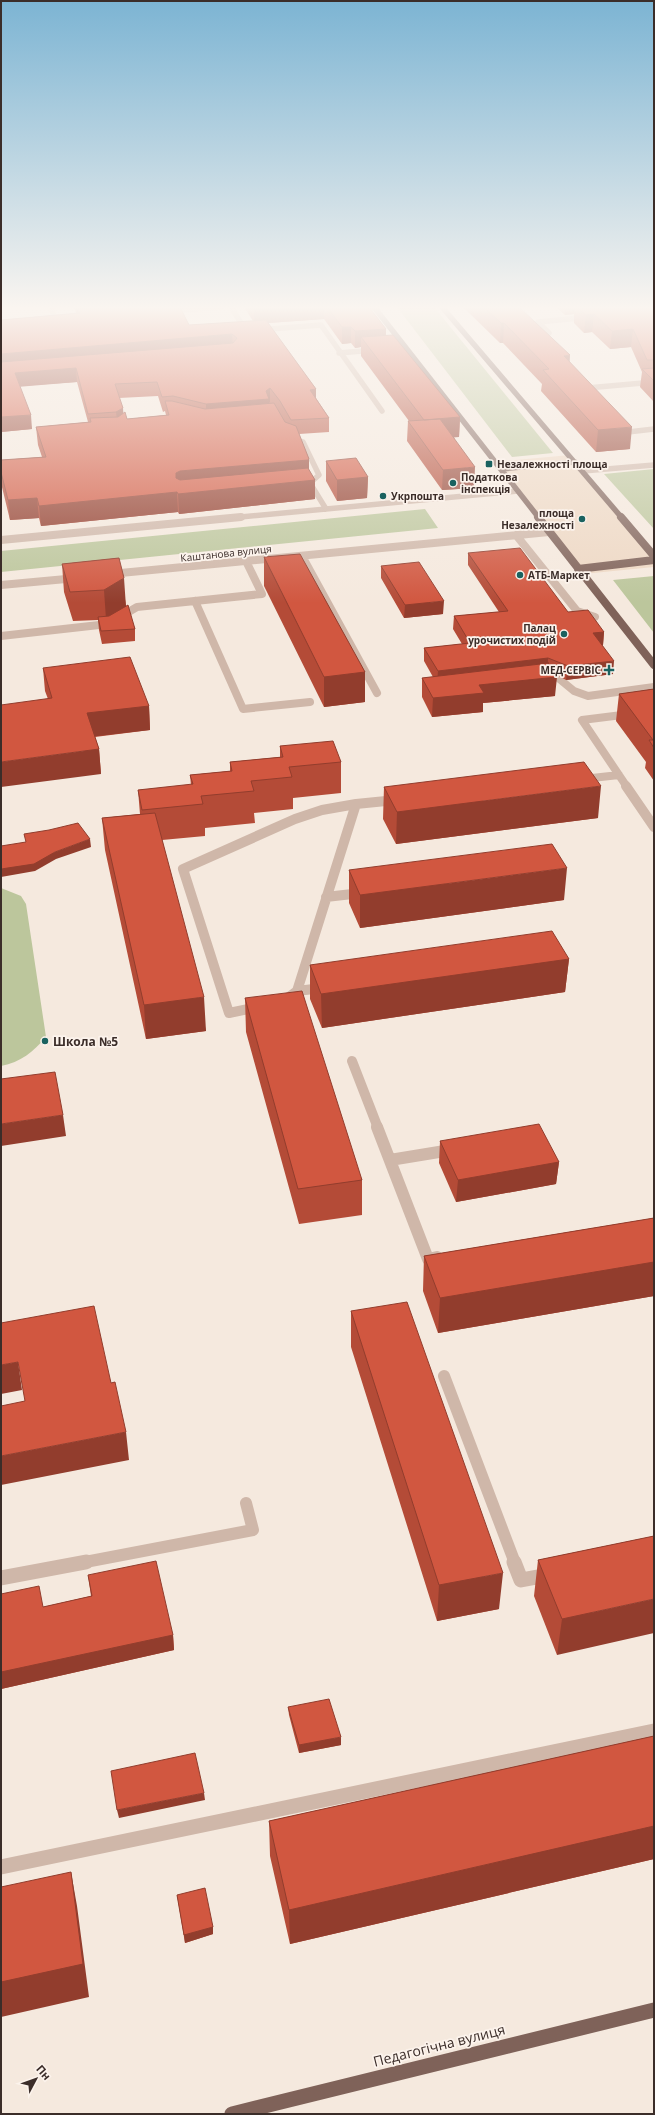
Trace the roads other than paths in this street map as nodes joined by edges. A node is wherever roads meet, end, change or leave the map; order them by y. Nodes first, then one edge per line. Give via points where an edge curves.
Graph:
1 (378, 406) edge
2 (450, 406) edge
3 (527, 406) edge
4 (382, 411) dead end
5 (618, 421) edge
6 (654, 429) edge
7 (284, 431) edge
8 (575, 462) junction
9 (654, 465) edge
10 (501, 469) junction
11 (583, 471) junction
12 (310, 483) junction
13 (302, 484) edge
14 (518, 491) junction
15 (326, 509) junction
16 (549, 532) junction
17 (516, 535) junction
18 (1, 540) edge
19 (654, 555) edge
20 (302, 556) junction
21 (654, 560) edge
22 (246, 561) junction
23 (578, 569) junction
24 (104, 575) edge
25 (88, 576) edge
26 (1, 585) edge
27 (195, 601) junction
28 (595, 617) edge
29 (1, 636) edge
30 (654, 665) edge
31 (532, 678) edge
32 (654, 687) edge
33 (377, 693) dead end
34 (310, 702) dead end
35 (654, 711) edge
36 (619, 775) junction
37 (573, 780) edge
38 (403, 799) edge
39 (356, 804) junction
40 (654, 827) edge
41 (372, 891) edge
42 (326, 897) junction
43 (336, 986) edge
44 (296, 992) junction
45 (352, 1061) dead end
46 (460, 1149) edge
47 (390, 1160) junction
48 (450, 1255) edge
49 (444, 1376) dead end
50 (246, 1503) dead end
51 (560, 1572) edge
52 (1, 1578) edge
53 (654, 1731) edge
54 (1, 1867) edge
55 (654, 2010) edge
56 (232, 2114) edge

1 - 4 street
2 - 10 main road
3 - 8 main road
5 - 6 street via 628,432
7 - 12 street via 288,438 303,442 319,475
8 - 10 main road
8 - 11 main road
9 - 11 street
10 - 14 main road
11 - 19 main road
12 - 13 street
12 - 15 street
14 - 15 street
14 - 16 main road
15 - 18 street
16 - 17 street, Каштанова вулиця
16 - 23 main road
17 - 20 street, Каштанова вулиця
17 - 28 street via 577,610
20 - 22 street, Каштанова вулиця
20 - 33 street
21 - 23 main road
22 - 24 street, Каштанова вулиця
22 - 27 street via 262,594
23 - 30 main road
25 - 26 street
27 - 29 street via 137,607 108,624
27 - 34 street via 243,709
31 - 32 street via 557,677 580,696
35 - 36 street via 582,720
36 - 37 street
36 - 40 street
38 - 39 street
39 - 42 street
39 - 44 street via 322,810 295,819 183,869 228,1013 282,1002
41 - 42 street
42 - 44 street
43 - 44 street
45 - 47 street
46 - 47 street
47 - 48 street via 428,1259
49 - 51 street via 521,1580
50 - 52 street via 253,1530
53 - 54 street
55 - 56 main road, Педагогічна вулиця

